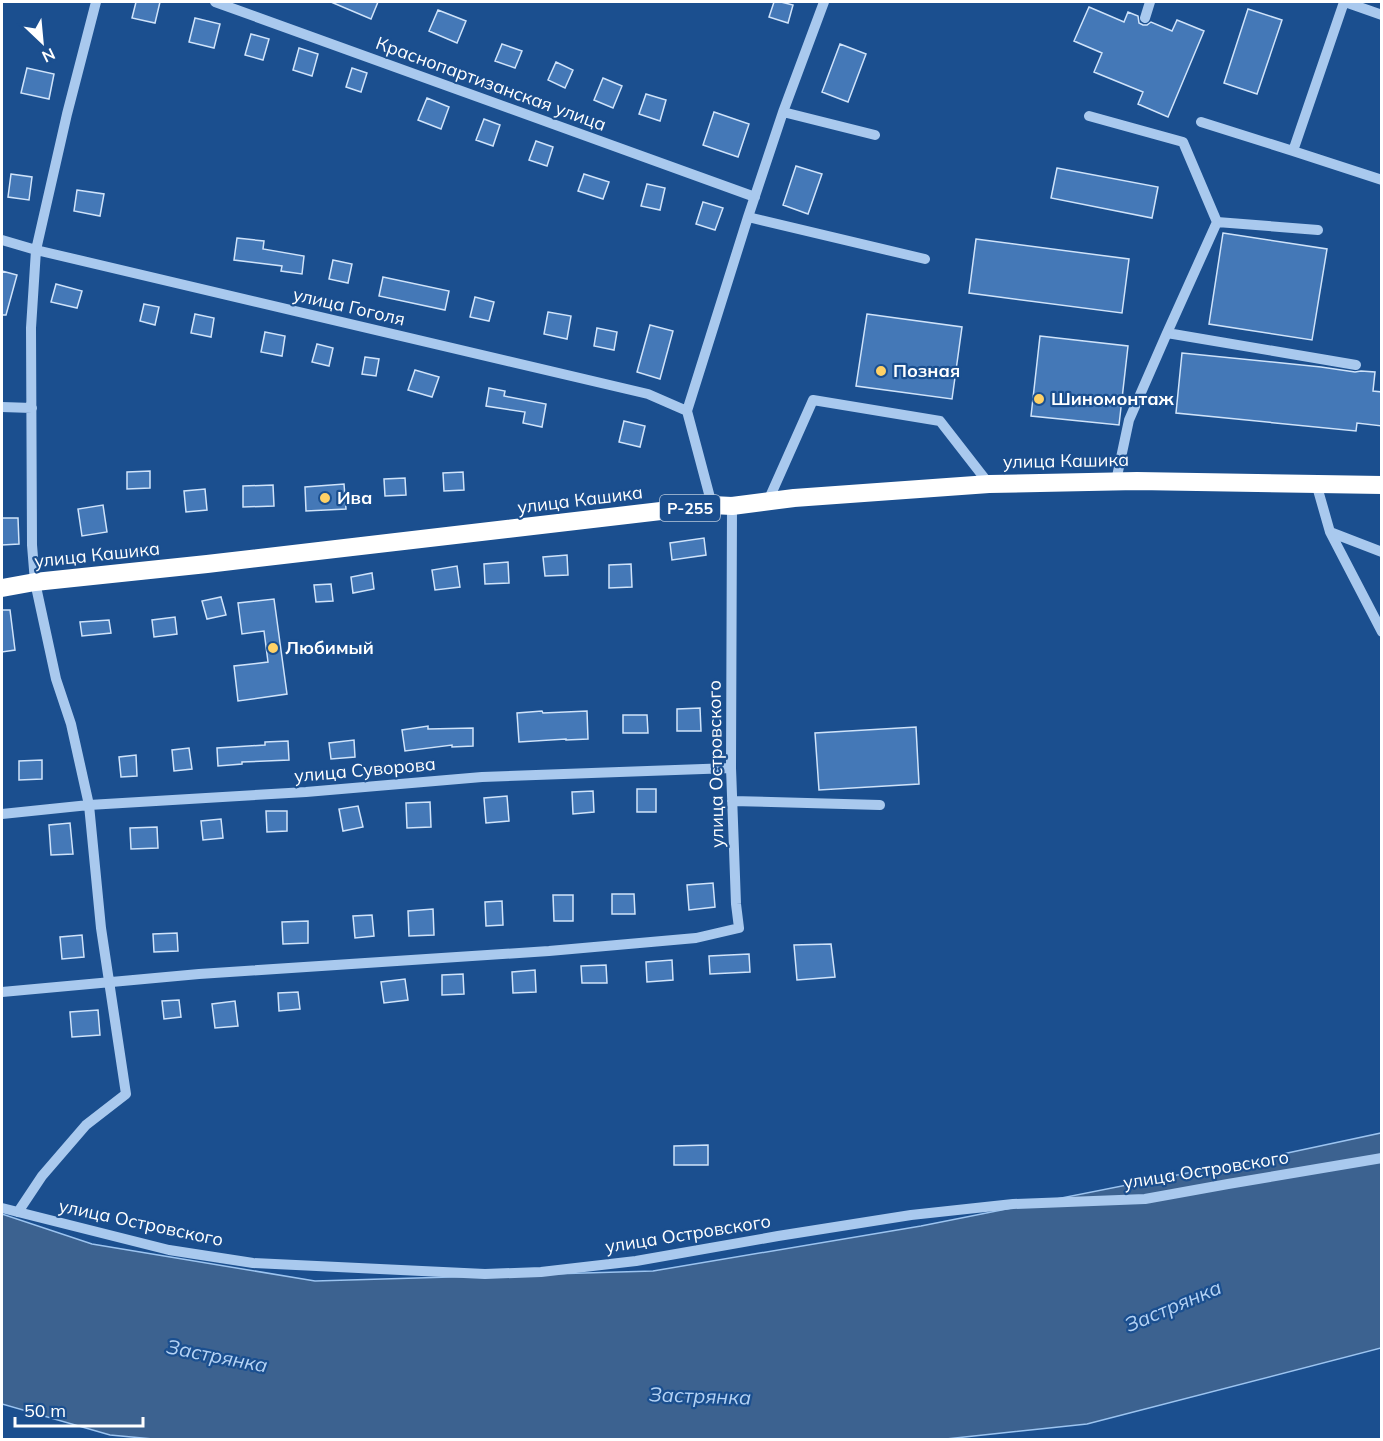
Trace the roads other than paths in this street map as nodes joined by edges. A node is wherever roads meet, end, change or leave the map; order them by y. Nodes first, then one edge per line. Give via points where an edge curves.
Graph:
1 (96, 2) edge
2 (215, 2) edge
3 (824, 2) edge
4 (1150, 2) edge
5 (1345, 2) edge
6 (1382, 15) edge
7 (1145, 18) dead end
8 (783, 112) junction
9 (1089, 116) dead end
10 (1201, 122) dead end
11 (875, 135) dead end
12 (1293, 151) junction
13 (1382, 180) edge
14 (755, 197) junction
15 (748, 217) junction
16 (1216, 222) junction
17 (1318, 230) dead end
18 (2, 240) edge
19 (36, 250) junction
20 (925, 259) dead end
21 (1167, 333) junction
22 (1356, 365) dead end
23 (2, 407) edge
24 (32, 408) junction
25 (687, 411) junction
26 (1116, 481) junction
27 (1316, 483) junction
28 (989, 484) junction
29 (1382, 485) edge
30 (768, 501) junction
31 (711, 505) junction
32 (732, 506) junction
33 (1330, 532) junction
34 (1382, 552) edge
35 (35, 582) junction
36 (2, 588) edge
37 (1382, 632) edge
38 (731, 768) junction
39 (732, 801) junction
40 (88, 805) junction
41 (880, 805) dead end
42 (2, 814) edge
43 (108, 981) junction
44 (2, 992) edge
45 (1382, 1158) edge
46 (2, 1208) edge
47 (18, 1212) junction

1 - 19 street
2 - 14 street, Краснопартизанская улица
3 - 8 street
4 - 7 street
5 - 6 street
5 - 12 street
8 - 11 street
8 - 14 street
9 - 16 street via 1183,142
10 - 12 street
12 - 13 street
14 - 15 street
15 - 20 street
15 - 25 street
16 - 17 street
16 - 21 street
18 - 19 street, улица Гоголя
19 - 24 street
19 - 25 street, улица Гоголя via 648,394
21 - 22 street
21 - 26 street via 1129,420
23 - 24 street
24 - 35 street
25 - 31 street
26 - 27 highway, улица Кашика / Р-255
26 - 28 highway, улица Кашика / Р-255
27 - 29 highway, улица Кашика / Р-255
27 - 33 street
28 - 30 highway, улица Кашика / Р-255
28 - 30 street via 940,421 813,400
30 - 32 highway, улица Кашика / Р-255
31 - 32 highway, улица Кашика / Р-255
31 - 35 highway, улица Кашика / Р-255
32 - 38 street, улица Островского
33 - 34 street
33 - 37 street
35 - 36 highway, улица Кашика / Р-255
35 - 40 street
38 - 39 street, улица Островского
38 - 40 street, улица Суворова via 483,777
39 - 41 street
39 - 43 street, улица Островского via 739,928 696,938 549,951
40 - 42 street, улица Суворова
40 - 43 street
43 - 44 street, улица Островского
43 - 47 street via 126,1094 86,1125 42,1176
45 - 47 street, улица Островского via 1145,1199 1013,1204 911,1215 636,1261 541,1272 485,1274 253,1263 169,1250
46 - 47 street, улица Островского

